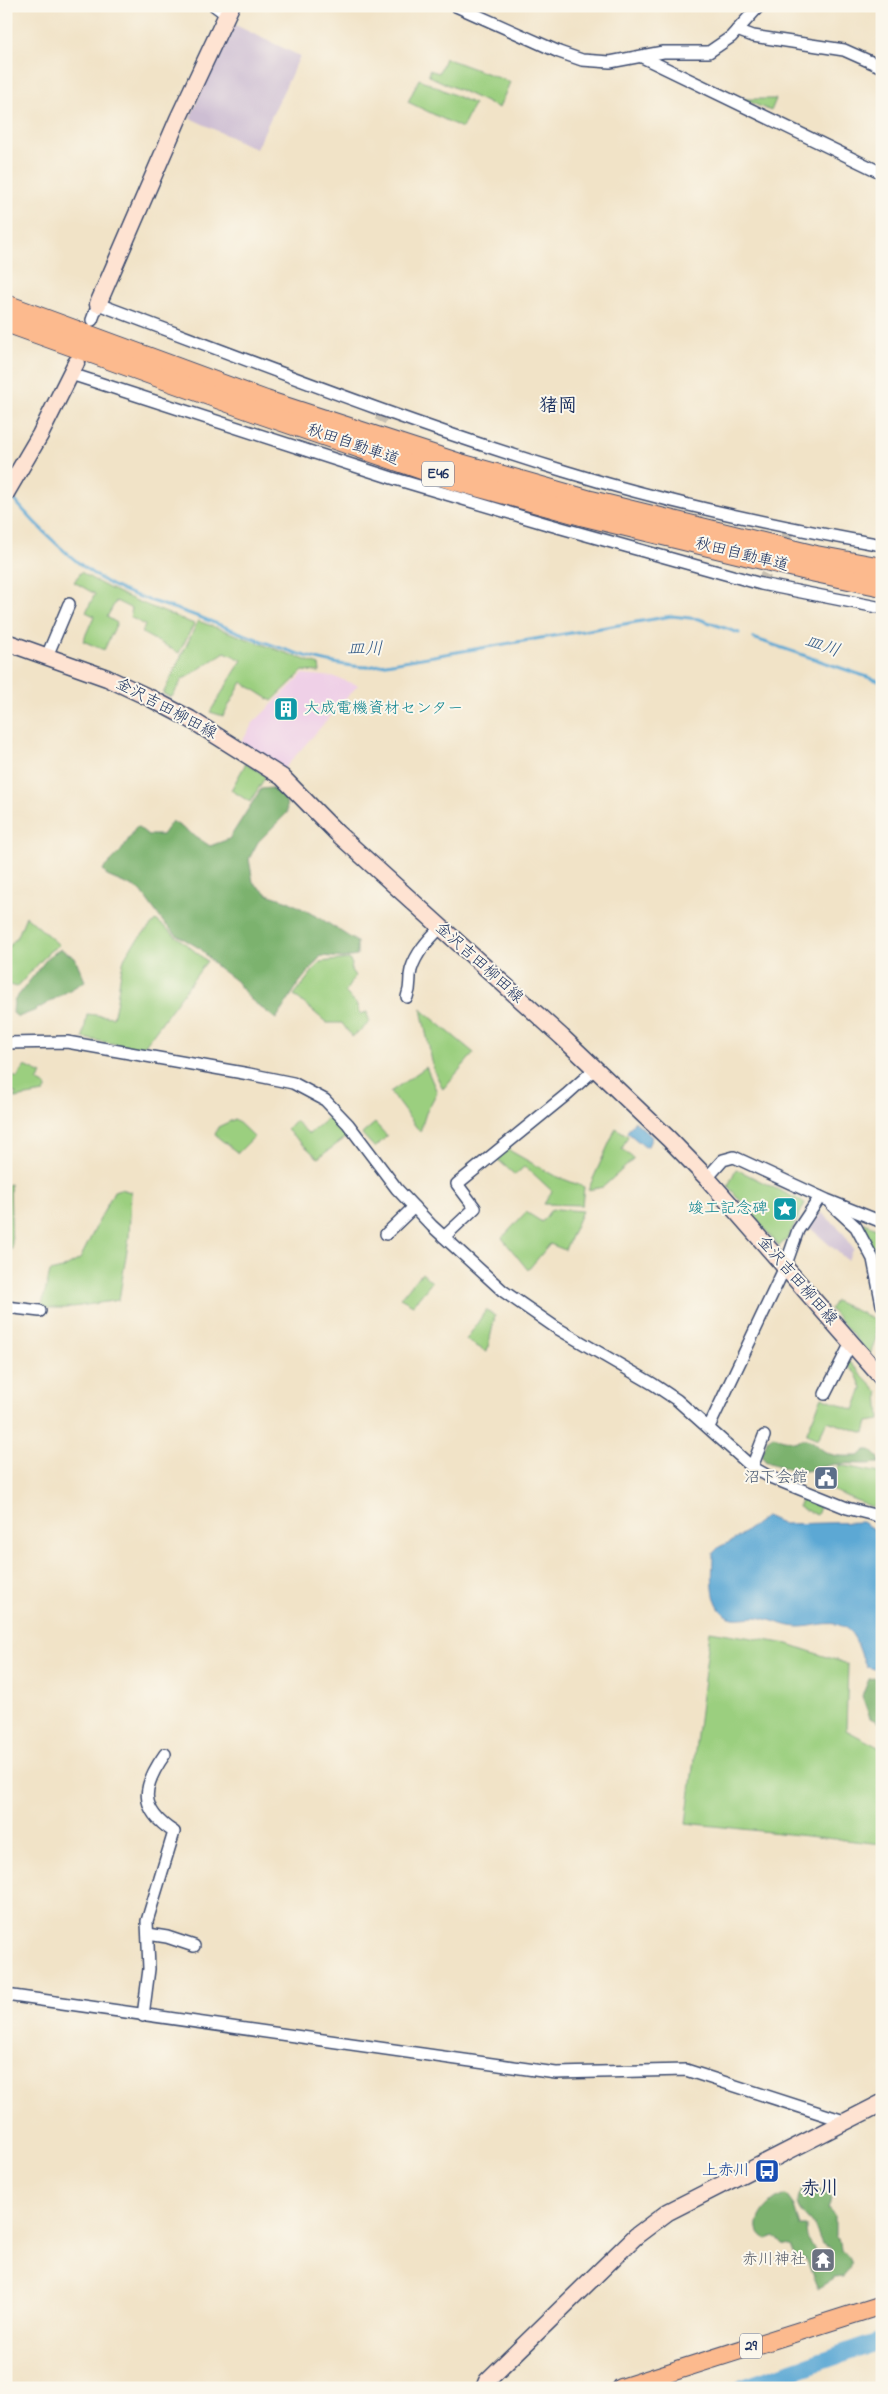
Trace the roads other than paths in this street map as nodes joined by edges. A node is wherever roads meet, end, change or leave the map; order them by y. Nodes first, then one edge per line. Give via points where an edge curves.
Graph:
1 (456, 6) edge
2 (758, 6) edge
3 (224, 9) edge
4 (737, 30) junction
5 (642, 57) junction
6 (882, 66) edge
7 (880, 169) edge
8 (98, 304) junction
9 (6, 305) edge
10 (92, 320) dead end
11 (6, 322) edge
12 (73, 369) joint
13 (6, 493) edge
14 (882, 545) edge
15 (882, 568) edge
16 (882, 586) edge
17 (70, 604) dead end
18 (882, 608) edge
19 (6, 642) edge
20 (47, 656) junction
21 (440, 928) junction
22 (407, 997) dead end
23 (6, 1043) edge
24 (595, 1069) junction
25 (707, 1178) junction
26 (823, 1198) junction
27 (414, 1207) junction
28 (882, 1222) edge
29 (386, 1234) dead end
30 (444, 1237) junction
31 (785, 1267) junction
32 (882, 1305) edge
33 (6, 1307) edge
34 (40, 1311) dead end
35 (851, 1343) junction
36 (882, 1378) edge
37 (825, 1394) dead end
38 (709, 1427) junction
39 (764, 1436) dead end
40 (752, 1467) junction
41 (882, 1517) edge
42 (165, 1754) dead end
43 (148, 1934) junction
44 (194, 1946) dead end
45 (6, 1996) edge
46 (143, 2016) junction
47 (882, 2103) edge
48 (844, 2121) junction
49 (882, 2305) edge
50 (484, 2388) edge
51 (621, 2388) edge

1 - 5 street via 582,60 610,62
2 - 4 street
3 - 8 main road
4 - 5 street via 709,52 663,52
4 - 6 street via 753,36 844,50
5 - 7 street
8 - 10 street
8 - 14 street via 385,411 565,471 790,529
9 - 15 highway, 秋田自動車道 / E46 via 266,401 457,463 591,501 816,556
11 - 16 highway, 秋田自動車道 / E46 via 452,478 594,518
12 - 13 main road
12 - 18 street via 392,478 538,522 760,584
17 - 20 street
19 - 20 main road, 金沢吉田柳田線
20 - 21 main road, 金沢吉田柳田線 via 150,698 282,777
21 - 22 street via 415,959
21 - 24 main road, 金沢吉田柳田線
23 - 27 street via 67,1042 293,1083 325,1100
24 - 25 main road, 金沢吉田柳田線
24 - 30 street via 457,1184 475,1208
25 - 26 street via 723,1160 734,1157
25 - 31 main road, 金沢吉田柳田線
26 - 28 street
26 - 31 street via 798,1230
26 - 32 street via 856,1227 873,1259
27 - 29 street
27 - 30 street
30 - 38 street via 503,1291 573,1338 653,1384
31 - 35 main road, 金沢吉田柳田線
31 - 38 street
33 - 34 street
35 - 36 main road, 金沢吉田柳田線
35 - 37 street
38 - 40 street
39 - 40 street
40 - 41 street via 847,1508
42 - 43 street via 147,1784 148,1803 159,1822 174,1832 147,1921
43 - 44 street via 167,1936
43 - 46 street via 149,1969
45 - 46 street
46 - 48 street via 556,2073 686,2070
47 - 48 main road
48 - 50 main road via 668,2212 629,2243 487,2381
49 - 51 main road, 29

